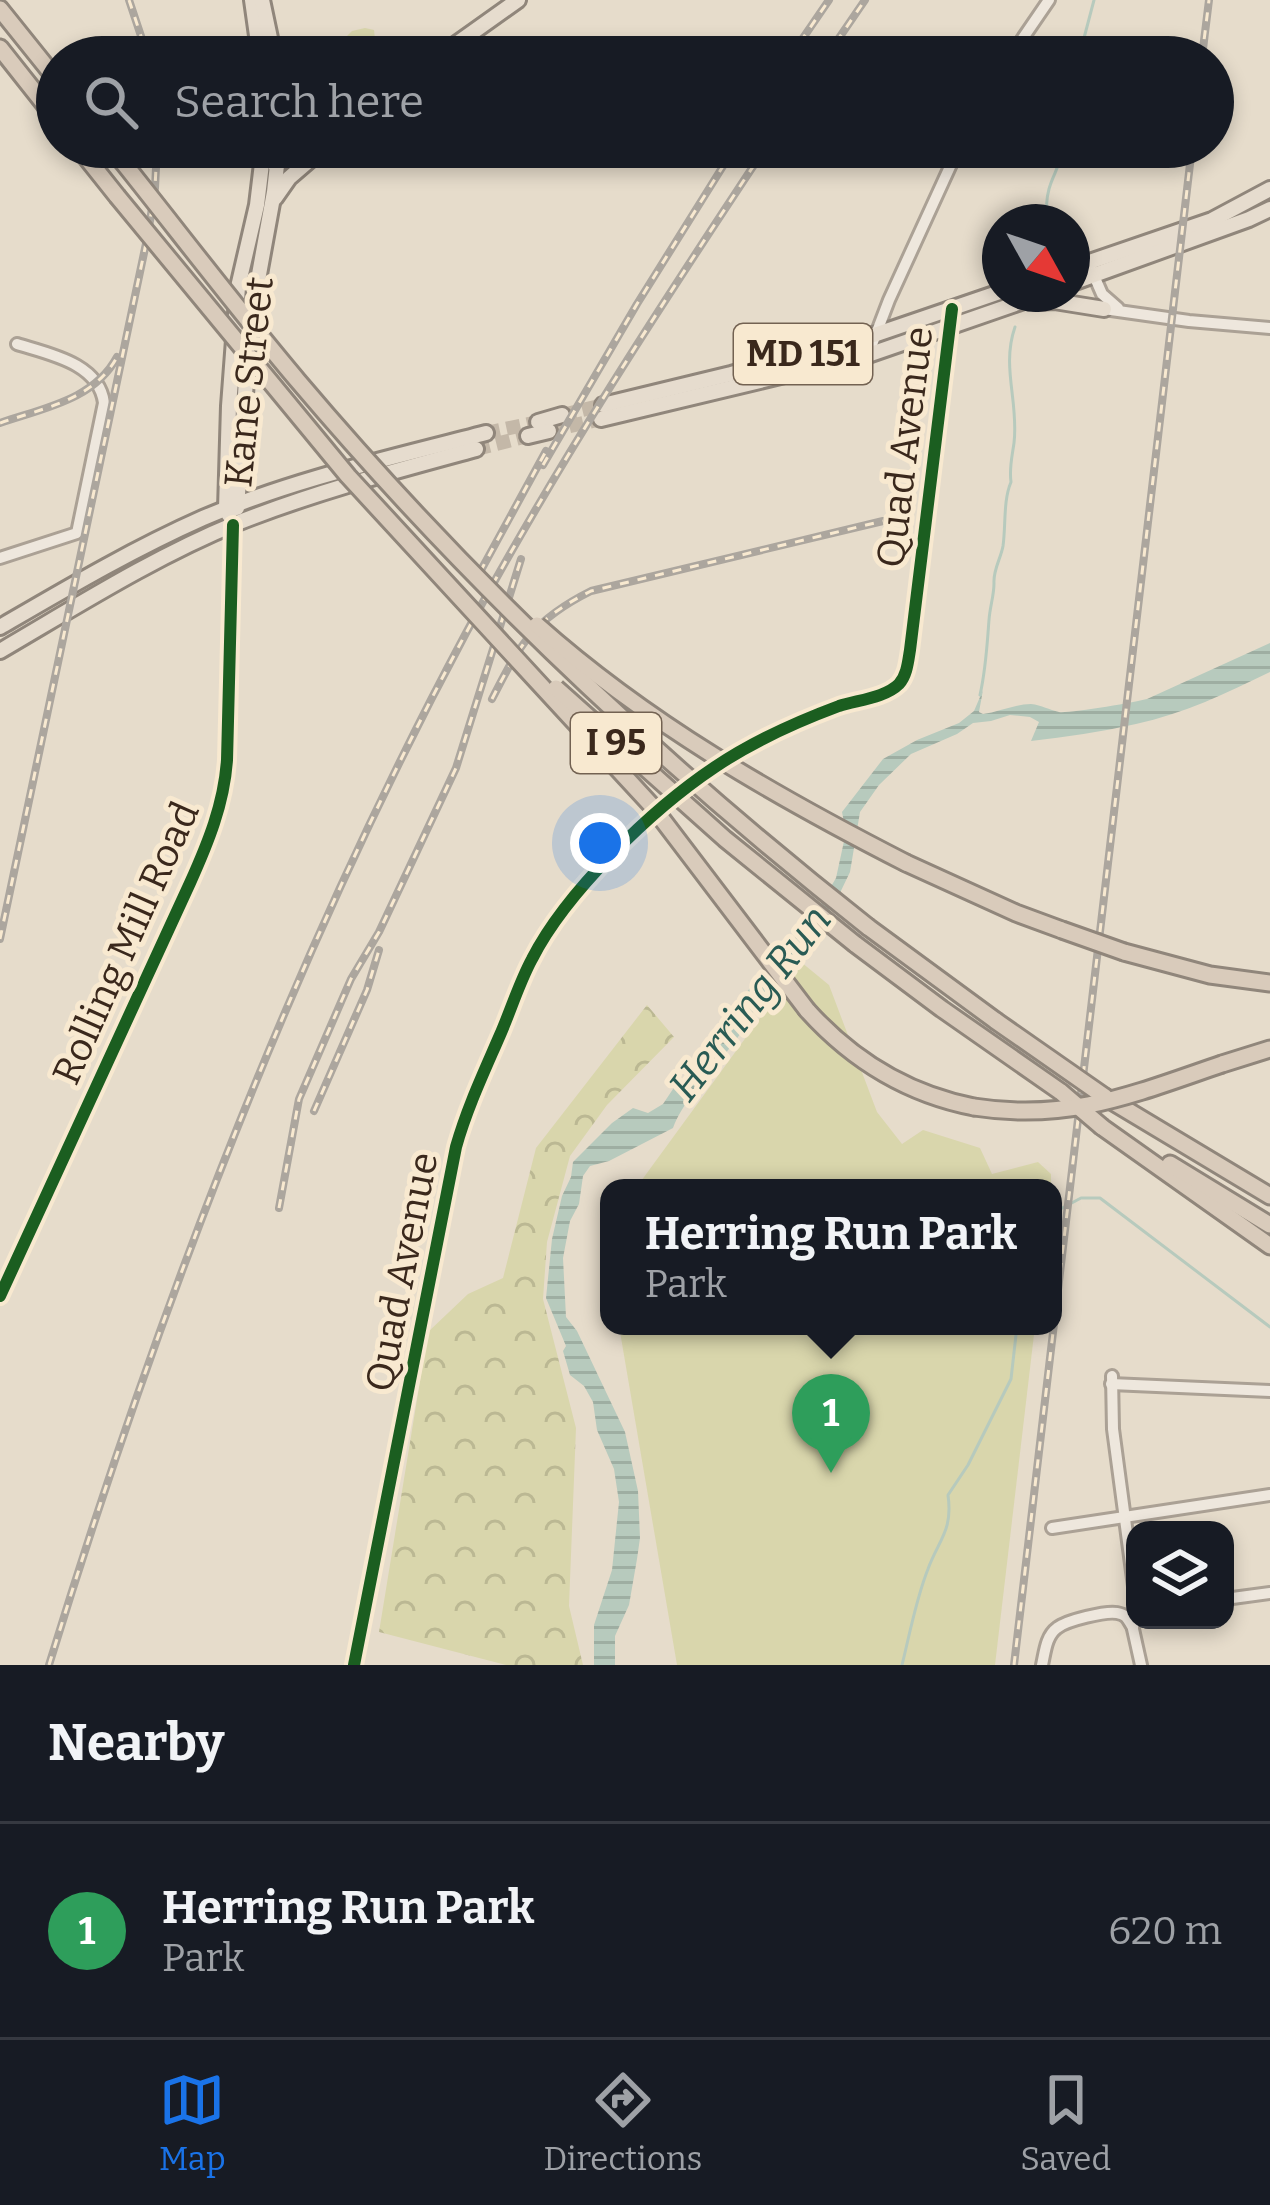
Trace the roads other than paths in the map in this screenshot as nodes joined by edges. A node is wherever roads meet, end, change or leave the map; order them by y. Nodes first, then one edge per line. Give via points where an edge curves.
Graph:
1 (252, 0) edge
2 (262, 0) edge
3 (518, 0) edge
4 (1048, 0) edge
5 (0, 9) edge
6 (257, 36) edge
7 (270, 36) edge
8 (467, 36) edge
9 (1024, 36) edge
10 (0, 49) edge
11 (36, 54) edge
12 (36, 94) edge
13 (95, 168) edge
14 (128, 168) edge
15 (265, 168) edge
16 (271, 168) edge
17 (296, 168) edge
18 (949, 168) edge
19 (1270, 189) edge
20 (270, 208) junction
21 (1270, 209) edge
22 (1090, 267) edge
23 (1090, 267) edge
24 (1090, 276) edge
25 (982, 298) edge
26 (1090, 307) edge
27 (952, 309) junction
28 (1104, 309) joint
29 (1127, 311) junction
30 (996, 312) edge
31 (950, 328) junction
32 (1270, 328) edge
33 (877, 334) junction
34 (17, 344) dead end
35 (868, 355) junction
36 (777, 369) junction
37 (602, 412) tunnel mouth
38 (562, 415) tunnel mouth
39 (486, 434) tunnel mouth
40 (528, 436) tunnel mouth
41 (476, 449) tunnel mouth
42 (341, 478) junction
43 (232, 507) junction
44 (233, 525) junction
45 (393, 525) junction
46 (449, 548) junction
47 (0, 558) edge
48 (0, 627) edge
49 (0, 651) edge
50 (1270, 983) edge
51 (1270, 1048) edge
52 (1102, 1124) junction
53 (1270, 1196) edge
54 (1270, 1225) edge
55 (1270, 1246) edge
56 (0, 1295) edge
57 (1270, 1391) edge
58 (1270, 1495) edge
59 (1125, 1516) junction
60 (1126, 1524) edge
61 (1052, 1528) dead end
62 (1270, 1592) edge
63 (1234, 1598) edge
64 (1126, 1618) edge
65 (1133, 1629) edge
66 (355, 1665) edge
67 (1042, 1665) edge
68 (1141, 1665) edge

1 - 6 main road
2 - 7 main road
3 - 8 main road
4 - 9 street
5 - 11 highway
10 - 12 highway
13 - 45 highway, I 95, bridge
14 - 46 highway, I 95, bridge via 300,383
15 - 43 main road, Kane Street via 238,287
16 - 20 main road, Kane Street
17 - 20 main road
18 - 33 street, Quad Avenue
19 - 22 main road
20 - 43 main road, Kane Street
21 - 23 main road
24 - 29 street via 1108,302
25 - 27 main road, MD 151
26 - 28 main road
27 - 31 street, Quad Avenue
27 - 33 main road, MD 151
28 - 29 street
29 - 32 street
30 - 31 main road, MD 151
31 - 35 main road, MD 151
31 - 66 street, Quad Avenue via 902,680 714,767 604,863 530,962 456,1147
33 - 35 street, Quad Avenue
33 - 36 main road, MD 151
34 - 47 street via 64,359 93,379 104,404 77,532
35 - 36 main road, MD 151
36 - 37 main road, MD 151
38 - 40 main road
39 - 42 main road
41 - 42 main road
42 - 43 main road
42 - 44 main road
43 - 44 main road, Kane Street
43 - 48 main road
44 - 49 main road
44 - 56 street, Rolling Mill Road via 227,760 216,820
45 - 51 highway, bridge via 652,806 807,1010 873,1067 932,1096 1029,1113 1089,1107
45 - 52 highway, I 95, bridge via 725,839
46 - 50 highway, bridge via 602,678 782,798 1062,930 1210,975
46 - 53 highway, I 95, bridge via 654,748 868,927 1105,1096
52 - 54 highway
52 - 55 highway
57 - 59 street via 1111,1380
58 - 59 street
59 - 60 street
59 - 61 street
62 - 63 street
64 - 67 street via 1112,1612 1057,1628
65 - 68 street

